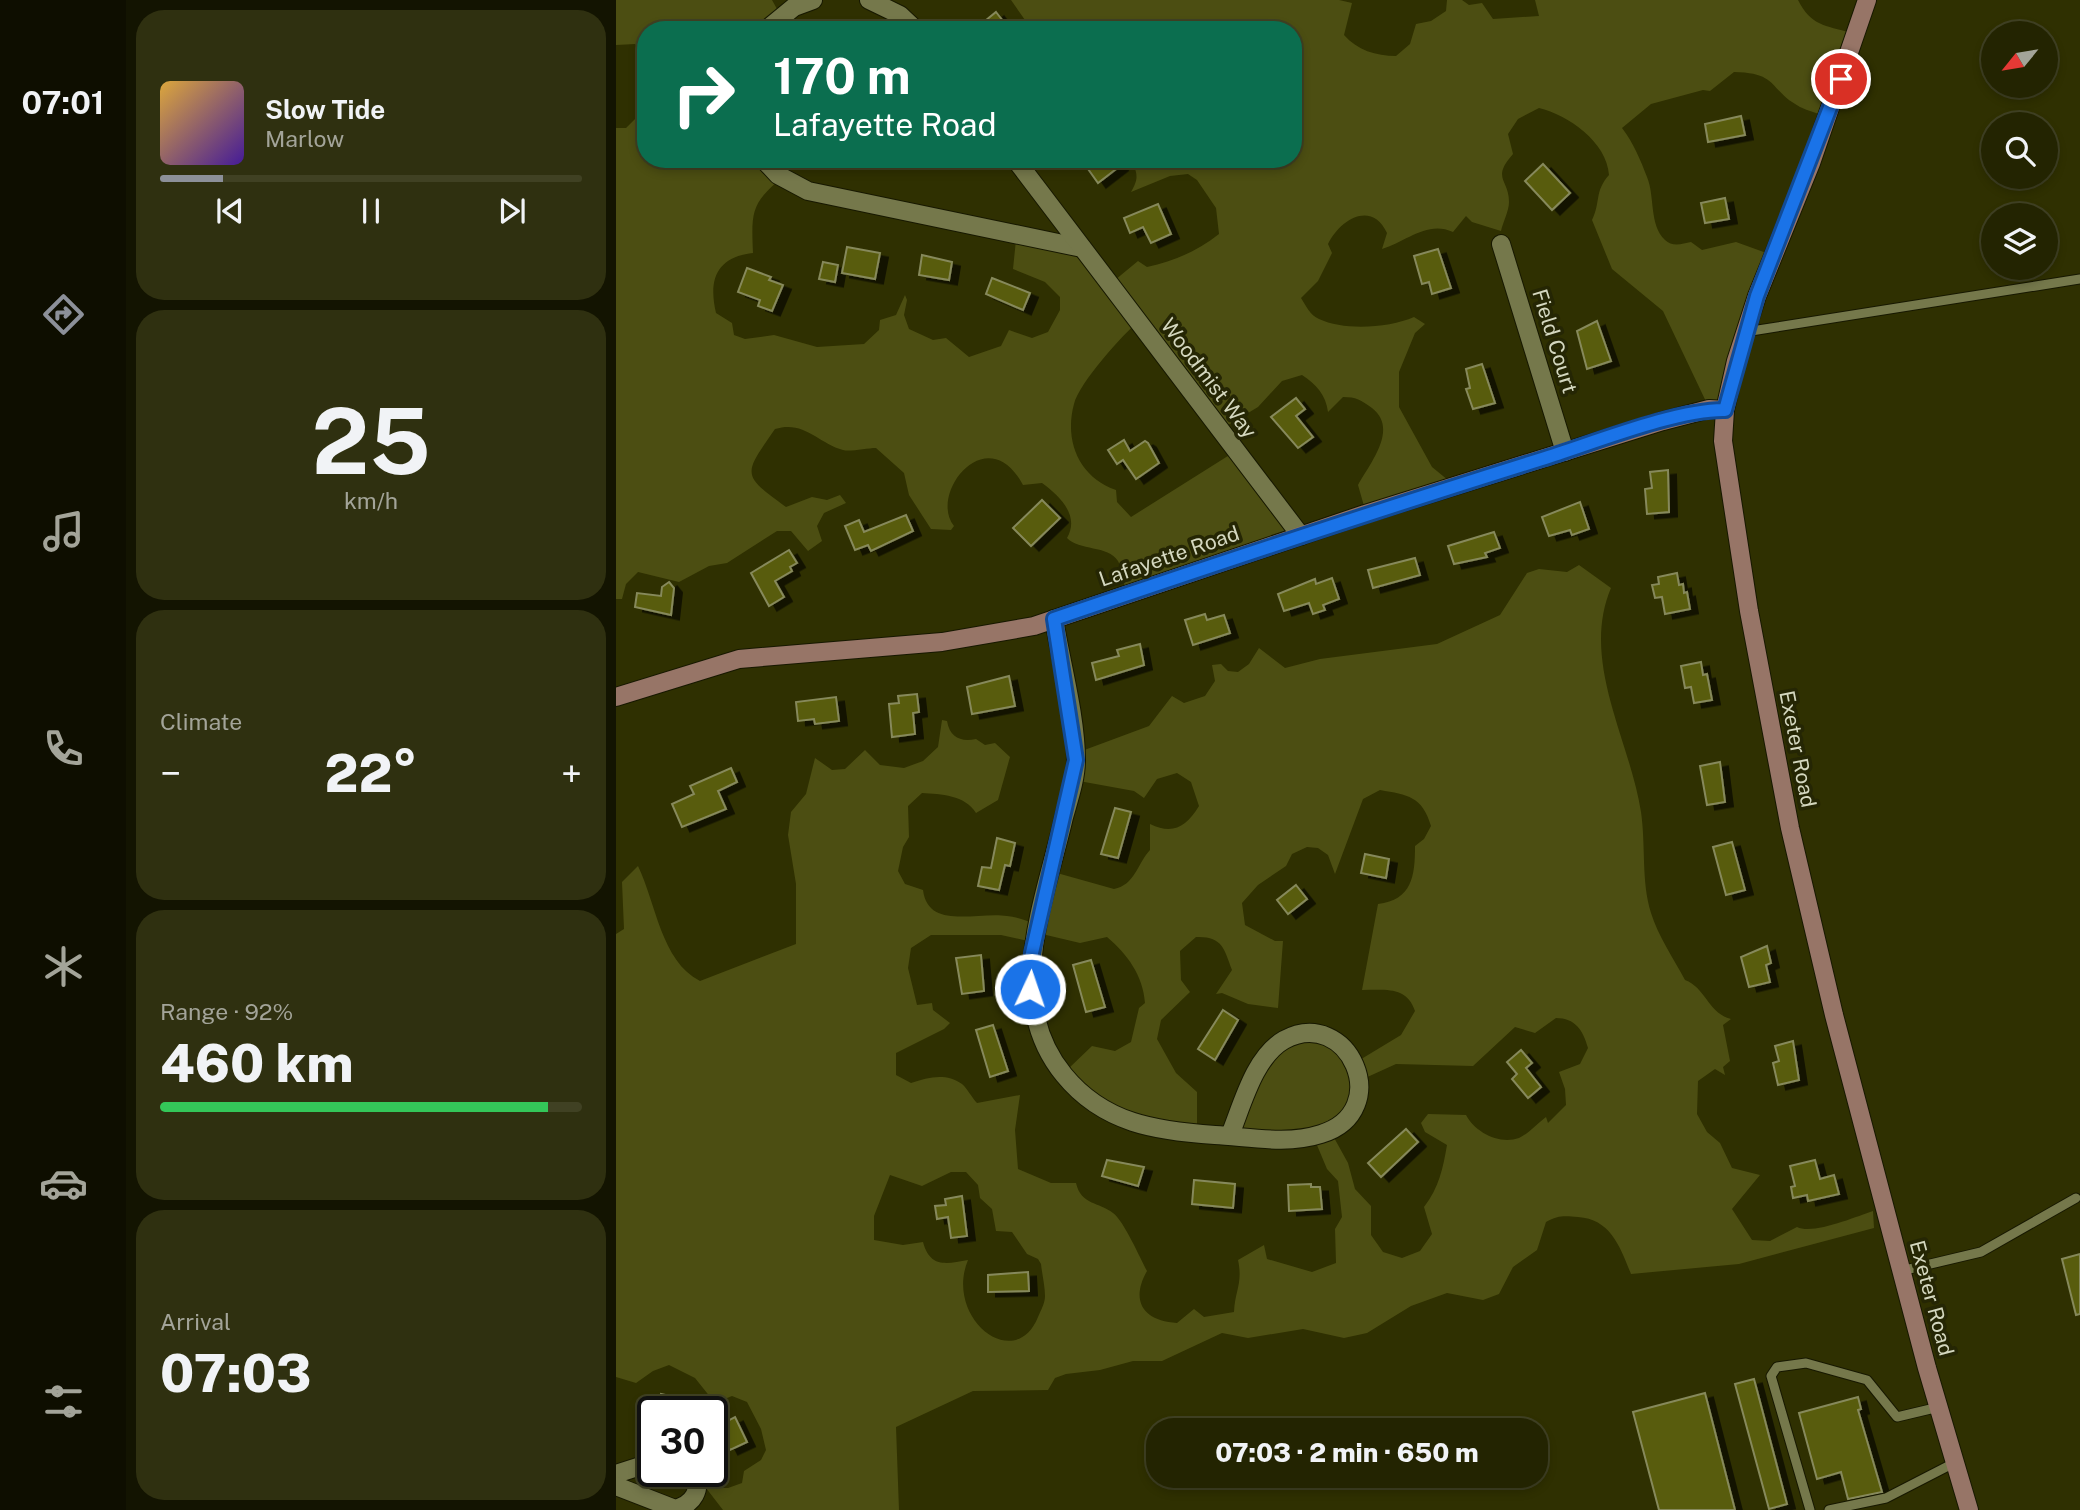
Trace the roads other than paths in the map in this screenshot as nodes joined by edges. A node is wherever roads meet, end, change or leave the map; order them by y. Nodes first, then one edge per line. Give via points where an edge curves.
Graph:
1 (813, 0) edge
2 (869, 0) edge
3 (1867, 0) edge
4 (777, 21) edge
5 (906, 21) edge
6 (771, 168) edge
7 (1022, 168) edge
8 (1501, 244) dead end
9 (1082, 248) junction
10 (2080, 279) edge
11 (1745, 332) junction
12 (1725, 410) junction
13 (1565, 452) junction
14 (1301, 536) junction
15 (1054, 619) junction
16 (616, 697) edge
17 (1230, 1135) junction
18 (2076, 1198) dead end
19 (1901, 1271) junction
20 (1939, 1407) junction
21 (1956, 1462) junction
22 (637, 1467) edge
23 (616, 1474) edge
24 (616, 1486) edge
25 (698, 1487) edge
26 (1810, 1510) edge
27 (1829, 1510) edge
28 (1969, 1510) edge

1 - 4 street
2 - 5 street
3 - 11 street, Exeter Road via 1811,163
6 - 9 street via 808,191
7 - 9 street, Woodmist Way
8 - 13 street, Field Court
9 - 14 street, Woodmist Way
10 - 11 lane
11 - 12 street, Exeter Road
12 - 13 street, Lafayette Road via 1709,409
12 - 19 street, Exeter Road via 1723,442 1735,527 1790,828
13 - 14 street, Lafayette Road
14 - 15 street, Lafayette Road
15 - 16 street, Lafayette Road via 984,637 739,659
15 - 17 street via 1076,760 1032,953 1030,989 1037,1026 1063,1074 1104,1111 1156,1130
17 - 17 street via 1303,1138 1335,1129 1348,1118 1360,1085 1348,1052 1318,1034 1284,1040 1263,1064
18 - 19 lane via 1981,1252
19 - 20 street, Exeter Road
20 - 21 street, Exeter Road
20 - 26 lane via 1897,1418 1867,1380 1806,1363 1777,1367 1771,1376
21 - 27 lane via 1886,1498
21 - 28 street, Exeter Road
22 - 23 street
24 - 25 street via 675,1509 695,1496

